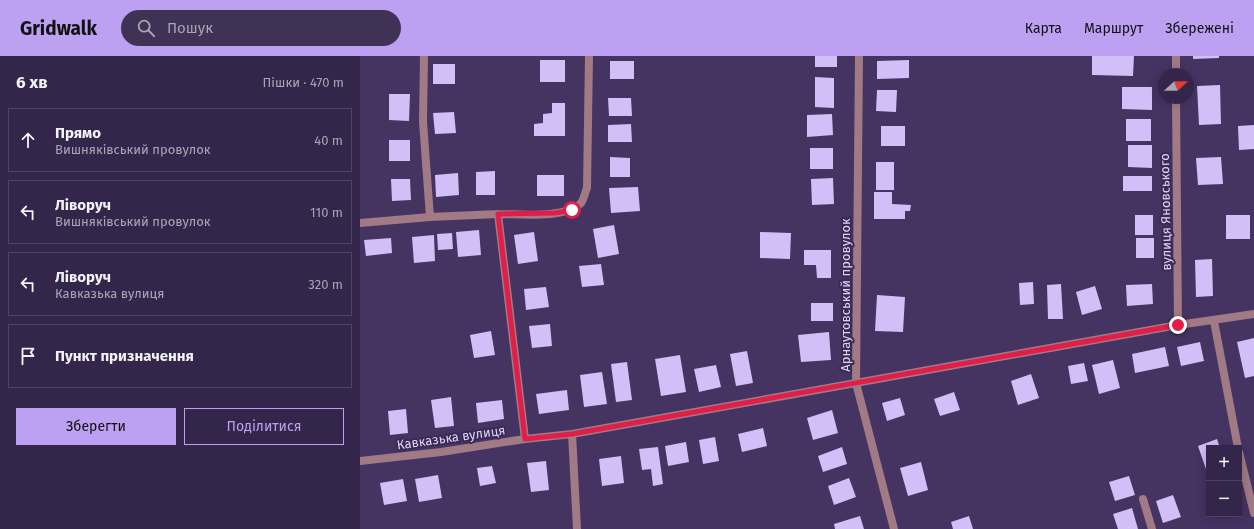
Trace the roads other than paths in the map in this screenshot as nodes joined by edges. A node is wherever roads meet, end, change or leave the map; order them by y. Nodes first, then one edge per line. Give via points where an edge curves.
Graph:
1 (424, 56) edge
2 (589, 56) edge
3 (859, 56) edge
4 (1176, 56) edge
5 (1176, 68) edge
6 (1176, 104) edge
7 (498, 214) junction
8 (430, 217) junction
9 (360, 223) edge
10 (1254, 314) edge
11 (1214, 321) junction
12 (1178, 325) junction
13 (856, 383) junction
14 (572, 434) junction
15 (525, 439) junction
16 (1237, 445) edge
17 (360, 461) edge
18 (1242, 464) edge
19 (1143, 499) dead end
20 (1254, 513) edge
21 (578, 529) edge
22 (894, 529) edge
23 (1152, 529) edge

1 - 8 street via 423,122
2 - 7 street via 586,188 582,202 572,210 555,213
3 - 13 street, Арнаутовський провулок
4 - 5 street
6 - 12 street, вулиця Яновського
7 - 8 street
7 - 15 street
8 - 9 street
10 - 11 street, Кавказька вулиця
11 - 12 street, Кавказька вулиця
11 - 16 street
12 - 13 street, Кавказька вулиця
13 - 14 street, Кавказька вулиця
13 - 22 street, Арнаутовський провулок
14 - 15 street, Кавказька вулиця
14 - 21 street
15 - 17 street, Кавказька вулиця
18 - 20 street
19 - 23 street

